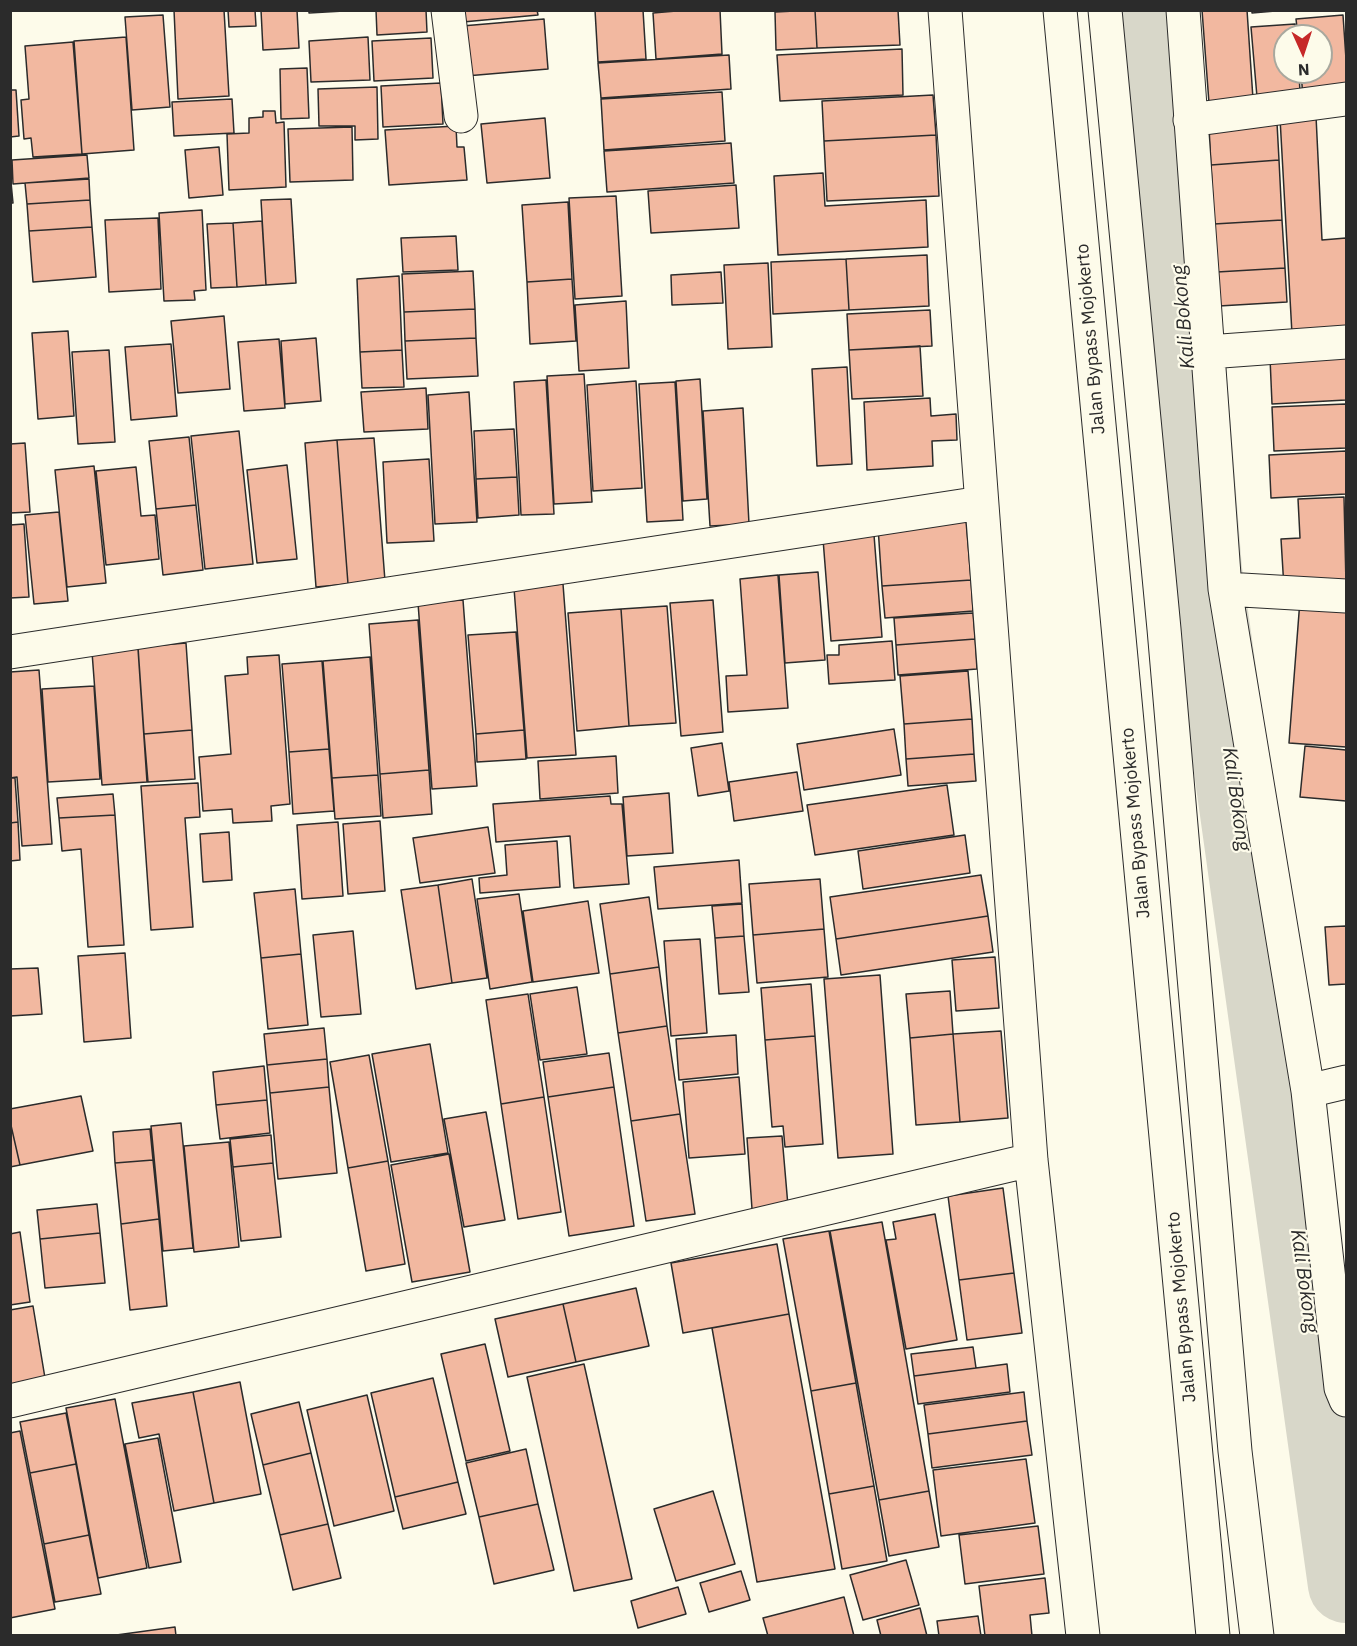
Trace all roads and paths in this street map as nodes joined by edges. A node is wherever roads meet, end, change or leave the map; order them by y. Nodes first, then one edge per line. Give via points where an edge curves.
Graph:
1 (448, 10) edge
2 (945, 10) edge
3 (1060, 10) edge
4 (1105, 10) edge
5 (1183, 10) edge
6 (1347, 99) edge
7 (461, 117) dead end
8 (1190, 120) junction
9 (1347, 342) edge
10 (1208, 352) junction
11 (981, 503) junction
12 (1225, 589) junction
13 (1347, 596) edge
14 (10, 652) edge
15 (1347, 1082) edge
16 (1308, 1091) junction
17 (1031, 1160) junction
18 (1347, 1400) edge
19 (10, 1401) edge
20 (1083, 1635) edge
21 (1213, 1635) edge
22 (1257, 1635) edge

1 - 7 main road
2 - 11 main road
3 - 21 main road, Jalan Bypass Mojokerto
4 - 22 main road via 1163,617 1235,1451
5 - 8 main road
6 - 8 main road
8 - 10 main road
9 - 10 main road
10 - 12 main road
11 - 14 main road
11 - 17 main road
12 - 13 main road
12 - 16 main road
15 - 16 main road
16 - 18 main road via 1341,1388
17 - 19 main road
17 - 20 main road

